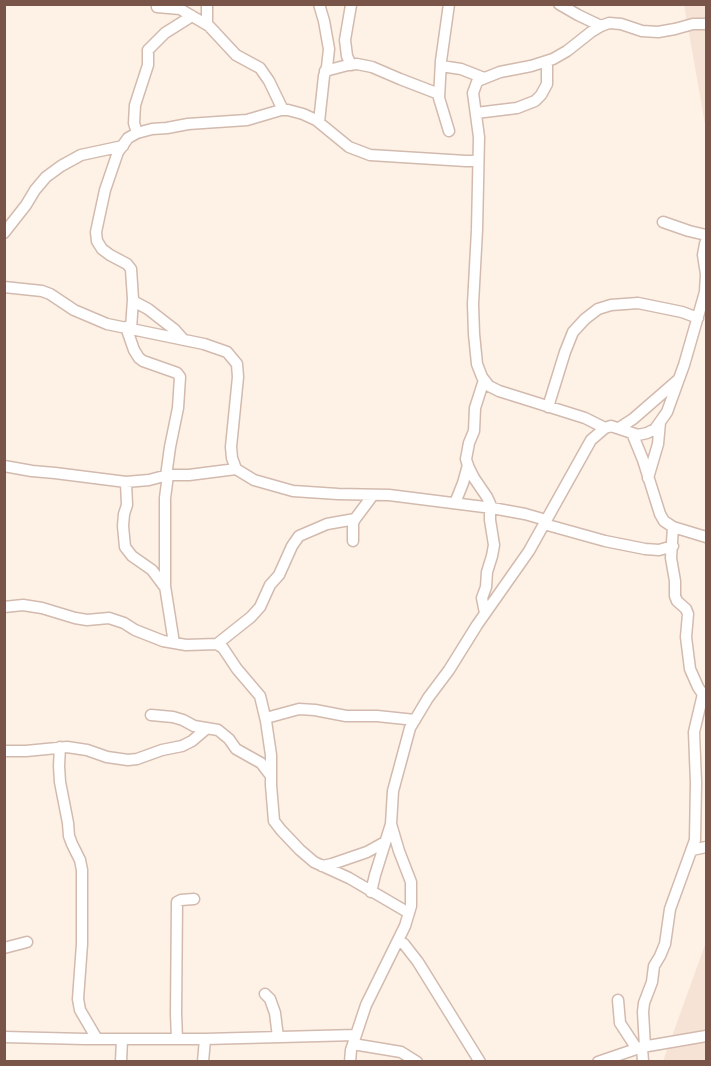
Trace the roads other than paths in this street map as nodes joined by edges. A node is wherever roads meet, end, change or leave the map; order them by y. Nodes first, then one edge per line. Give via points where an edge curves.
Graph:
1 (207, 4) edge
2 (319, 4) edge
3 (449, 4) edge
4 (559, 4) edge
5 (351, 5) edge
6 (157, 7) dead end
7 (192, 16) junction
8 (706, 24) edge
9 (207, 25) junction
10 (601, 26) junction
11 (327, 40) junction
12 (345, 40) junction
13 (547, 61) junction
14 (351, 65) junction
15 (440, 69) junction
16 (325, 71) junction
17 (484, 78) junction
18 (418, 85) junction
19 (439, 94) junction
20 (283, 110) junction
21 (476, 113) junction
22 (319, 122) junction
23 (449, 131) dead end
24 (137, 133) junction
25 (123, 146) junction
26 (478, 160) junction
27 (663, 222) dead end
28 (4, 233) edge
29 (706, 235) edge
30 (706, 241) edge
31 (4, 287) edge
32 (133, 301) junction
33 (698, 318) junction
34 (128, 328) junction
35 (184, 340) junction
36 (679, 379) junction
37 (484, 380) junction
38 (548, 407) junction
39 (660, 422) junction
40 (605, 428) junction
41 (619, 428) junction
42 (632, 434) junction
43 (468, 465) junction
44 (4, 466) edge
45 (236, 468) junction
46 (167, 476) junction
47 (648, 478) junction
48 (126, 482) junction
49 (373, 495) junction
50 (455, 503) junction
51 (491, 508) junction
52 (355, 519) junction
53 (545, 522) junction
54 (673, 527) junction
55 (706, 537) edge
56 (353, 541) dead end
57 (673, 546) junction
58 (165, 586) junction
59 (4, 607) edge
60 (485, 613) junction
61 (174, 643) junction
62 (217, 644) junction
63 (704, 693) edge
64 (151, 715) dead end
65 (266, 718) junction
66 (415, 720) junction
67 (206, 729) junction
68 (60, 747) junction
69 (4, 751) edge
70 (271, 776) junction
71 (391, 824) junction
72 (385, 842) junction
73 (706, 847) edge
74 (692, 850) junction
75 (321, 866) junction
76 (371, 892) junction
77 (194, 899) dead end
78 (409, 913) junction
79 (398, 940) junction
80 (27, 942) dead end
81 (4, 948) edge
82 (265, 994) dead end
83 (618, 1000) dead end
84 (706, 1036) edge
85 (4, 1037) edge
86 (278, 1037) junction
87 (97, 1039) junction
88 (122, 1039) junction
89 (177, 1039) junction
90 (205, 1039) junction
91 (355, 1039) junction
92 (641, 1048) junction
93 (121, 1062) edge
94 (202, 1062) edge
95 (350, 1062) edge
96 (417, 1062) edge
97 (480, 1062) edge
98 (598, 1062) edge
99 (643, 1062) edge

1 - 9 street
2 - 11 street
3 - 15 street
4 - 10 street
5 - 12 street
6 - 7 street via 180,9
7 - 9 street
7 - 24 street via 165,33 148,50 148,65 135,105
8 - 10 street via 658,32 621,24
9 - 20 street via 236,55 260,68
10 - 13 street
11 - 12 street
11 - 16 street
12 - 14 street
13 - 17 street
13 - 21 street via 547,84 535,101 517,108
14 - 16 street
14 - 18 street via 372,67
15 - 17 street via 461,69
15 - 18 street
15 - 19 street
16 - 22 street
17 - 21 street via 477,82 472,97
18 - 19 street
19 - 23 street
20 - 22 street
20 - 24 street via 247,120
21 - 26 street
22 - 26 street via 349,147 370,155
24 - 25 street
25 - 28 street via 81,155 61,166 46,177
25 - 32 street via 105,190 96,232 102,249 131,269
26 - 37 street via 473,304 477,364
27 - 29 street
30 - 33 street via 705,292
31 - 34 street via 42,291 88,317
32 - 34 street
32 - 35 street
33 - 36 street
33 - 38 street via 638,303 598,309 573,332
34 - 35 street
34 - 46 street via 134,350 143,361 180,377
35 - 45 street via 227,352 237,364 231,447
36 - 39 street
36 - 41 street
37 - 38 street via 499,391
37 - 43 street via 466,455
38 - 40 street
39 - 42 street via 647,433
39 - 47 street
40 - 41 street
40 - 53 street via 591,440
41 - 42 street
42 - 47 street
43 - 50 street
43 - 51 street
44 - 48 street
45 - 46 street
45 - 49 street via 254,480 293,491
46 - 48 street
46 - 58 street
47 - 54 street via 660,514
48 - 58 street via 125,547
49 - 50 street
49 - 52 street
50 - 51 street
51 - 53 street
51 - 60 street via 494,545 482,598
52 - 56 street
52 - 62 street via 327,524 300,536 260,607
53 - 57 street via 645,549
53 - 60 street
54 - 55 street
54 - 57 street
57 - 63 street via 675,597 688,614 690,669
58 - 61 street
59 - 61 street via 23,605 87,620 109,618
60 - 66 street
61 - 62 street
62 - 65 street via 260,696
63 - 74 street via 694,732
64 - 67 street via 172,717
65 - 66 street via 299,709
65 - 70 street
66 - 71 street via 393,791
67 - 68 street via 192,741 137,759 107,758 87,750
67 - 70 street via 224,734 236,749 261,763
68 - 69 street
68 - 87 street via 60,782 69,836 82,870 78,999
70 - 75 street via 274,820 300,850
71 - 72 street
71 - 78 street via 411,882
72 - 75 street via 367,852
72 - 76 street
73 - 74 street
74 - 92 street via 670,909 665,944 644,1003
75 - 76 street
76 - 78 street
77 - 89 street via 177,902
78 - 79 street
79 - 91 street via 366,1005
79 - 97 street via 418,962
80 - 81 street
82 - 86 street via 275,1013
83 - 92 street via 620,1023
84 - 92 street
85 - 87 street
86 - 90 street
86 - 91 street
87 - 88 street
88 - 89 street
88 - 93 street
89 - 90 street
90 - 94 street
91 - 95 street
91 - 96 street via 401,1052
92 - 98 street
92 - 99 street

